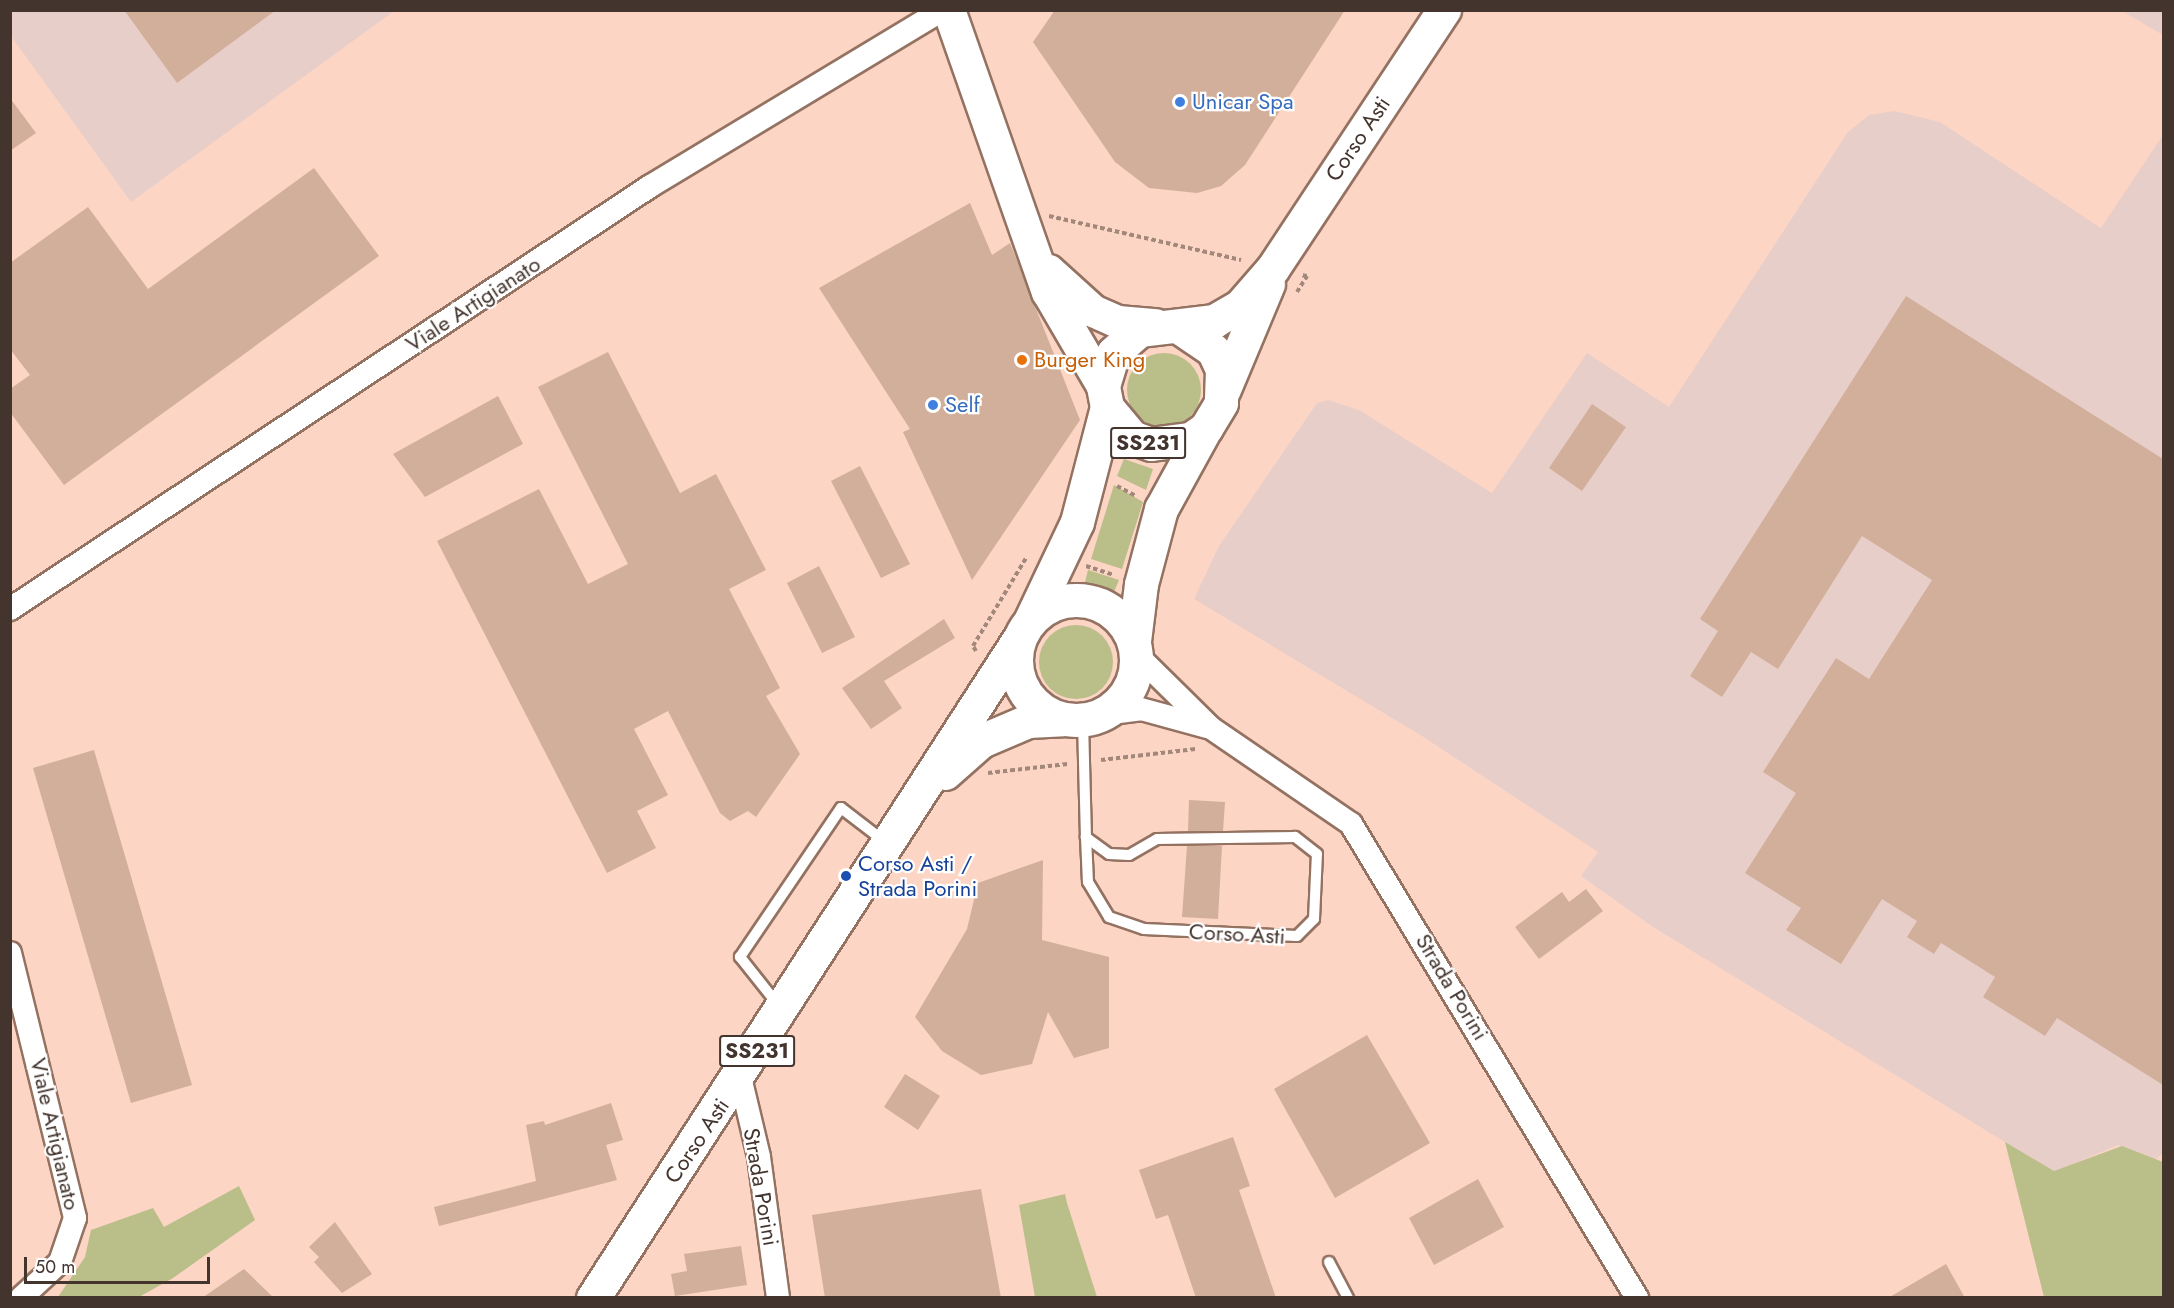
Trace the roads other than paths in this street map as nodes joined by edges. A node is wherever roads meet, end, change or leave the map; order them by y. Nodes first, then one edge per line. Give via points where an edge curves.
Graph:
1 (942, 10) edge
2 (949, 10) edge
3 (1443, 10) edge
4 (1041, 262) junction
5 (1273, 268) junction
6 (1167, 326) junction
7 (1224, 389) junction
8 (1105, 397) junction
9 (1206, 428) junction
10 (10, 609) edge
11 (1025, 630) junction
12 (1135, 648) junction
13 (1083, 717) junction
14 (1211, 728) junction
15 (917, 803) junction
16 (1086, 837) junction
17 (890, 845) junction
18 (10, 953) edge
19 (783, 1011) junction
20 (740, 1077) junction
21 (1329, 1262) dead end
22 (21, 1298) edge
23 (593, 1298) edge
24 (778, 1298) edge
25 (1348, 1298) edge
26 (1637, 1298) edge

1 - 10 street, Viale Artigianato via 650,187
2 - 4 street, Corso Asti
3 - 5 main road, Corso Asti / SS231
4 - 6 street, Corso Asti via 1093,311 1118,322
4 - 8 street, Corso Asti via 1048,292
5 - 6 main road, Corso Asti / SS231 via 1240,306 1214,321
5 - 7 main road, Corso Asti / SS231
6 - 7 main road via 1213,350
6 - 8 main road, SS231 via 1124,340 1105,369
7 - 9 main road, SS231
8 - 9 main road, SS231 via 1132,437 1151,444 1190,440
8 - 11 main road, Corso Asti / SS231 via 1091,473 1063,558
9 - 12 main road, SS231 via 1161,509 1141,584
11 - 12 main road, SS231 via 1044,608 1079,599 1113,612
11 - 13 main road, SS231 via 1015,659 1028,697
11 - 15 main road, Corso Asti / SS231
12 - 13 main road, SS231 via 1129,689
12 - 14 street, Strada Porini
13 - 14 street, Strada Porini via 1141,709
13 - 15 main road, Corso Asti / SS231 via 1028,721 981,741
13 - 16 lane, Corso Asti
14 - 26 street, Strada Porini via 1335,808 1366,842
15 - 17 main road, Corso Asti / SS231
16 - 16 lane, Corso Asti via 1088,882 1109,917 1144,929 1297,936 1314,920 1317,854 1295,837 1157,839 1129,855 1109,854
17 - 19 main road, Corso Asti / SS231
17 - 19 lane via 841,808 740,957
18 - 22 street, Viale Artigianato via 75,1218 60,1262
19 - 20 main road, Corso Asti / SS231
20 - 23 main road, Corso Asti / SS231
20 - 24 street, Strada Porini via 759,1157
21 - 25 lane

